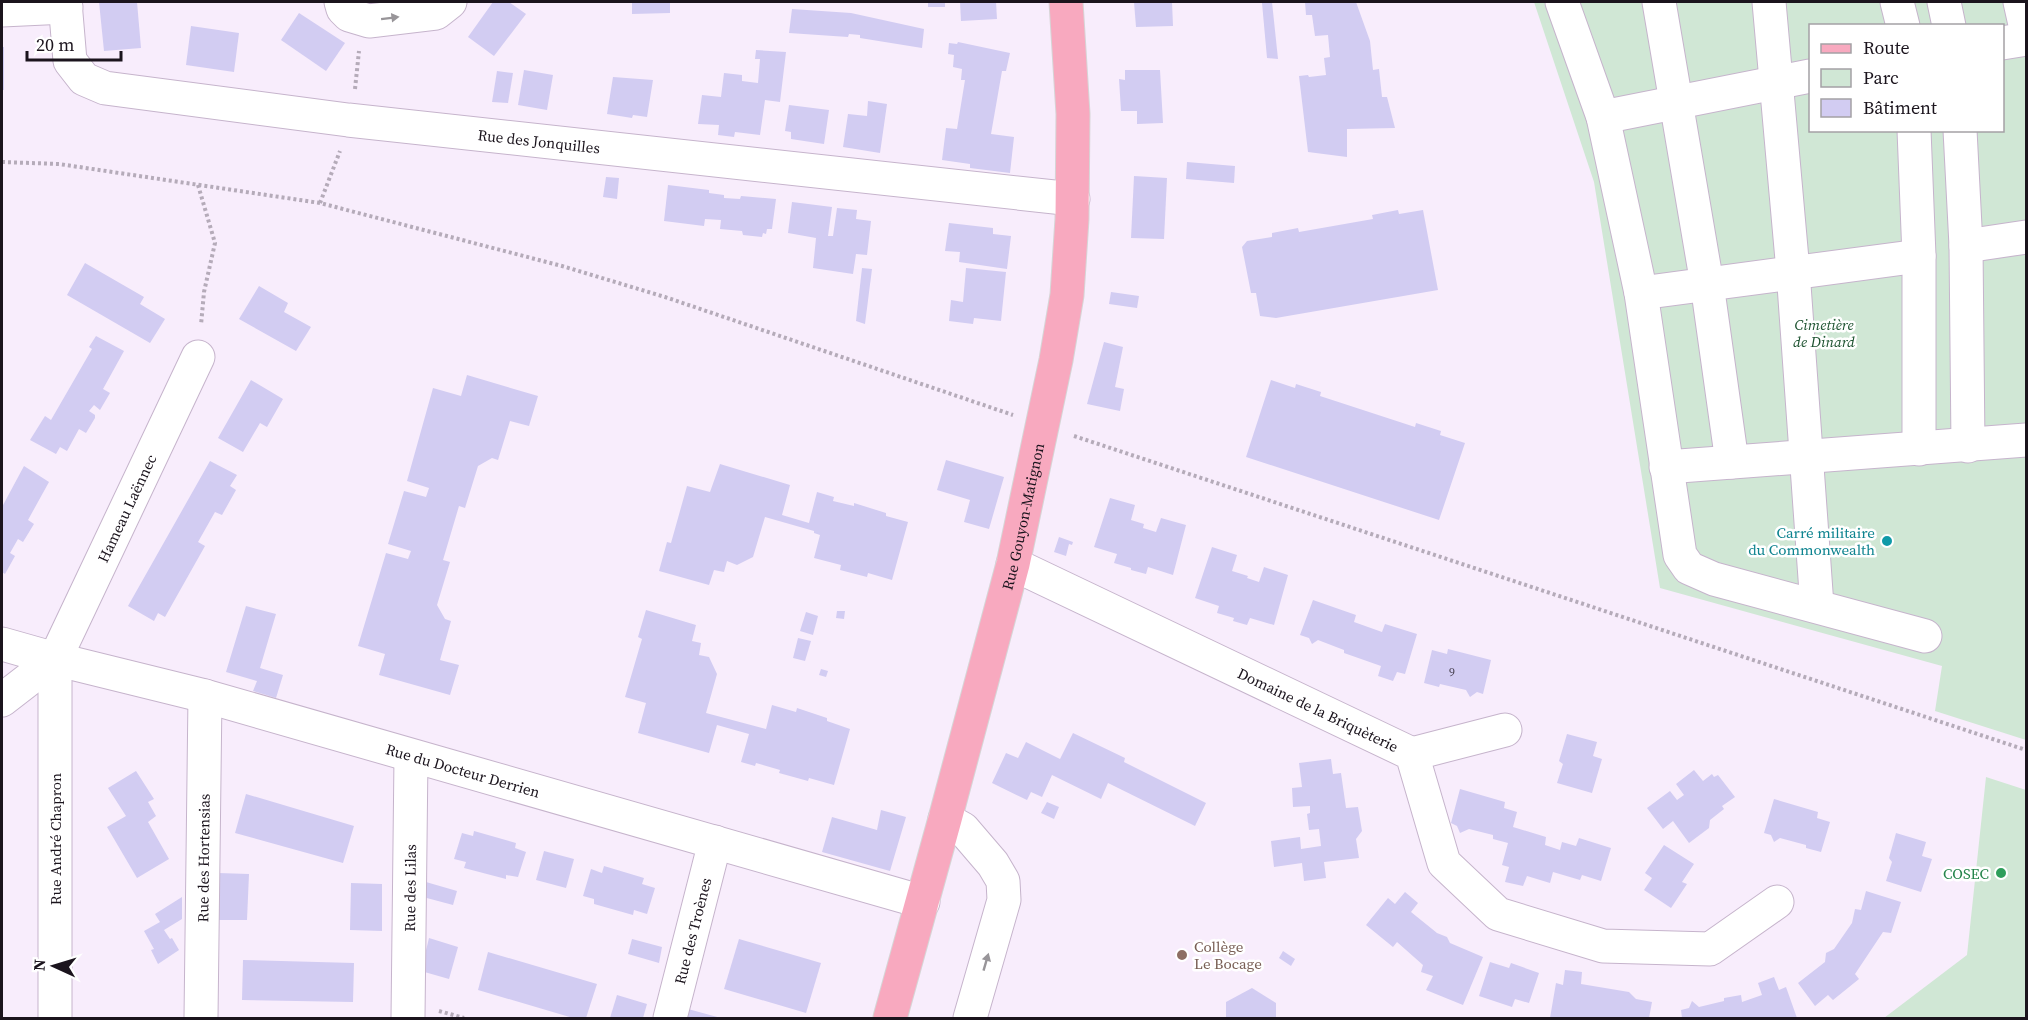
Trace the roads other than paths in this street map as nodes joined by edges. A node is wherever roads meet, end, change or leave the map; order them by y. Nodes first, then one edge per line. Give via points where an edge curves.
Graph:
1 (341, 2) edge
2 (450, 2) edge
3 (1066, 2) edge
4 (1562, 2) edge
5 (1659, 2) edge
6 (1770, 2) edge
7 (1897, 2) edge
8 (1944, 2) edge
9 (2020, 2) edge
10 (66, 4) edge
11 (2, 10) edge
12 (1902, 24) edge
13 (1949, 24) edge
14 (2026, 29) edge
15 (2026, 39) edge
16 (2004, 43) edge
17 (1809, 76) edge
18 (1776, 82) junction
19 (1676, 101) junction
20 (1603, 117) junction
21 (1914, 132) edge
22 (1960, 132) edge
23 (1073, 199) junction
24 (2026, 237) edge
25 (1966, 246) junction
26 (1919, 256) junction
27 (1793, 271) junction
28 (1707, 284) junction
29 (1641, 293) junction
30 (198, 357) road end
31 (2026, 440) edge
32 (1968, 446) junction
33 (1919, 449) junction
34 (1807, 457) junction
35 (1732, 462) junction
36 (1666, 467) junction
37 (1013, 564) junction
38 (1817, 606) junction
39 (1925, 636) dead end
40 (2, 644) edge
41 (55, 660) junction
42 (205, 696) junction
43 (2, 700) edge
44 (1505, 730) dead end
45 (1412, 754) junction
46 (411, 757) junction
47 (945, 819) junction
48 (715, 842) junction
49 (923, 902) junction
50 (1777, 902) dead end
51 (55, 1018) edge
52 (201, 1018) edge
53 (408, 1018) edge
54 (669, 1018) edge
55 (890, 1018) edge
56 (970, 1018) edge

1 -> 2 street via 350,15 369,21 436,13
3 - 23 main road, Rue Gouyon-Matignon via 1073,114
4 - 20 street
5 - 19 street
6 - 18 street
7 - 12 street
8 - 13 street
9 - 14 street
10 - 11 street, Rue des Jonquilles
10 - 23 street, Rue des Jonquilles via 70,61 84,79 105,88 348,120
15 - 16 street
17 - 18 street
18 - 19 street
18 - 27 street
19 - 20 street
19 - 28 street
20 - 29 street
21 - 26 street
22 - 25 street
23 - 37 main road, Rue Gouyon-Matignon via 1067,295
24 - 25 street
25 - 32 street
26 - 27 street
26 - 33 street
27 - 28 street
27 - 34 street
28 - 29 street
28 - 35 street
29 - 36 street
30 - 41 street, Hameau Laënnec
31 - 32 street
32 - 33 street
33 - 34 street
34 - 35 street
34 - 38 street
35 - 36 street
36 - 38 street via 1680,555 1689,568 1714,579
37 - 45 street, Domaine de la Briquèterie
37 - 47 main road, Rue Gouyon-Matignon
38 - 39 street
40 - 41 street, Rue du Docteur Derrien
41 - 42 street, Rue du Docteur Derrien
41 - 43 street
41 - 51 street, Rue André Chapron
42 - 46 street, Rue du Docteur Derrien
42 - 52 street, Rue des Hortensias
44 - 45 street
45 - 50 street, Domaine de la Briquèterie via 1444,863 1498,914 1602,946 1710,949
46 - 48 street, Rue du Docteur Derrien
46 - 53 street, Rue des Lilas
47 - 49 main road, Rue Gouyon-Matignon
56 -> 47 street via 1004,900 1003,882 963,829
48 - 49 street, Rue du Docteur Derrien
48 - 54 street, Rue des Troènes
49 - 55 main road, Rue Gouyon-Matignon

